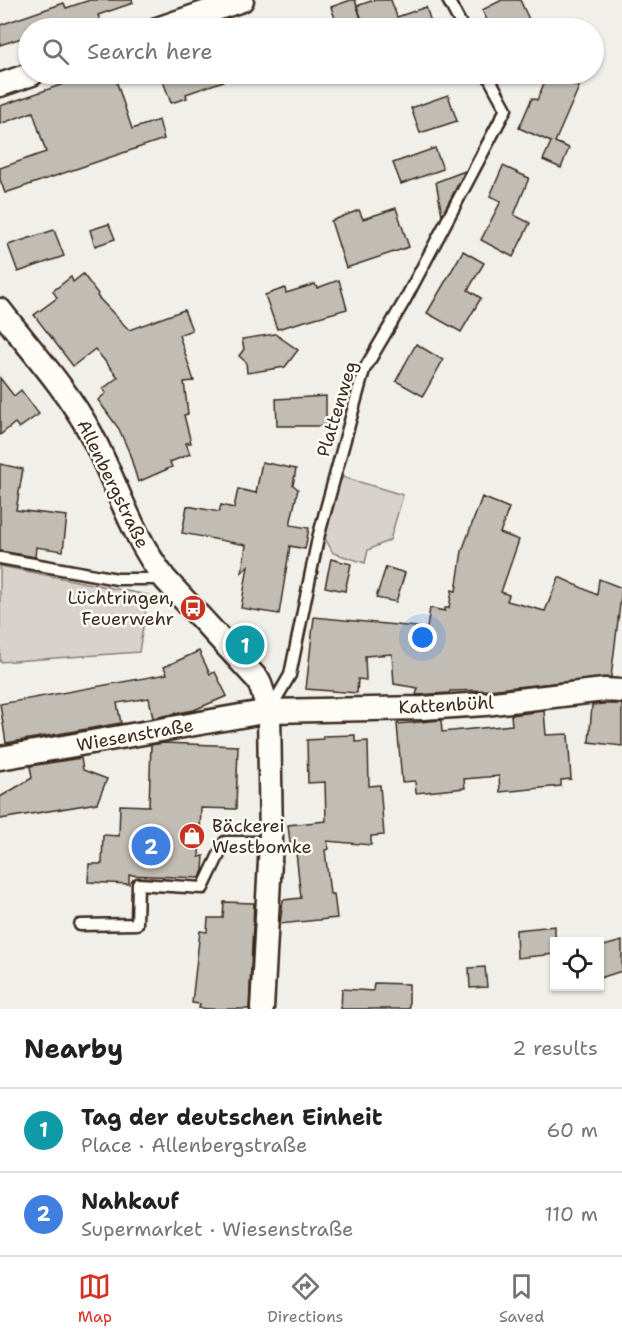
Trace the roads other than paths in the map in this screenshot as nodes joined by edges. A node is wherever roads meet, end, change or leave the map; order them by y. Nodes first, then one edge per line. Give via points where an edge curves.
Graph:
1 (242, 0) edge
2 (448, 0) edge
3 (189, 18) edge
4 (458, 18) edge
5 (18, 79) edge
6 (492, 84) edge
7 (0, 85) edge
8 (0, 310) edge
9 (0, 558) edge
10 (165, 579) junction
11 (622, 691) edge
12 (269, 711) junction
13 (0, 759) edge
14 (271, 842) junction
15 (80, 925) dead end
16 (262, 1009) edge

1 - 3 street
2 - 4 lane
5 - 7 street
6 - 12 lane, Plattenweg via 506,109 405,300 363,370 318,538 290,675
8 - 10 street, Allenbergstraße via 90,432 140,542
9 - 10 lane via 117,579
10 - 12 street, Allenbergstraße via 260,681
11 - 12 street, Kattenbühl via 423,708
12 - 13 street, Wiesenstraße
12 - 14 street, Allenbergstraße
14 - 15 lane via 225,842 203,888 138,884 137,924
14 - 16 street, Allenbergstraße

